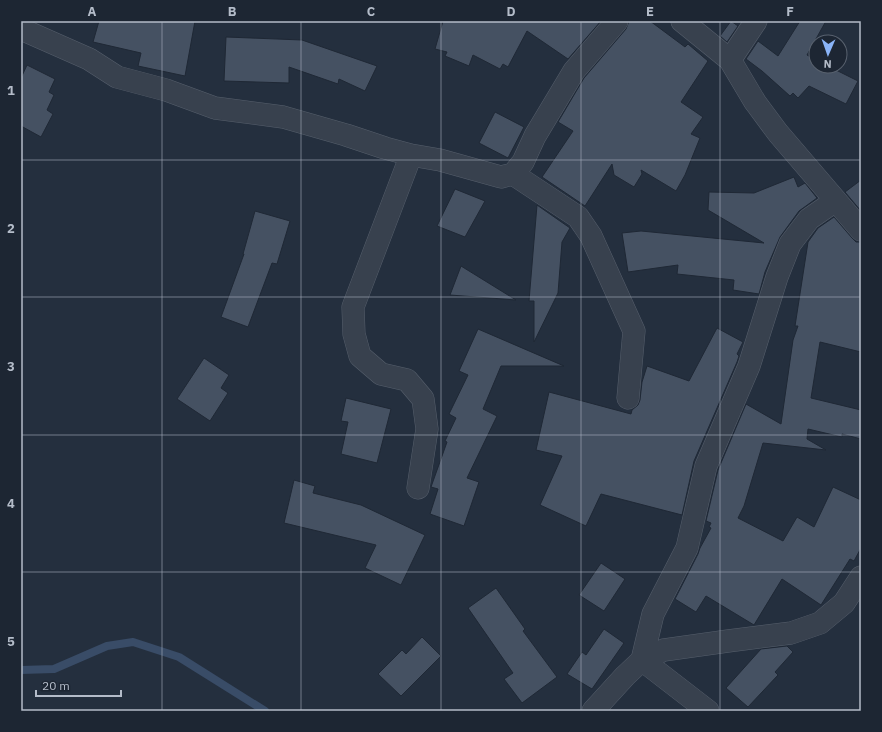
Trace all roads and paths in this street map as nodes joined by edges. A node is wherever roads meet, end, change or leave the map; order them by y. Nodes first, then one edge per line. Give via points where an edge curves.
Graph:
1 (617, 21) edge
2 (682, 21) edge
3 (756, 21) edge
4 (21, 29) edge
5 (730, 60) junction
6 (410, 155) junction
7 (513, 174) junction
8 (835, 201) junction
9 (861, 230) edge
10 (628, 398) dead end
11 (418, 488) dead end
12 (861, 577) edge
13 (642, 660) junction
14 (593, 711) edge
15 (708, 711) edge

1 - 7 street via 574,71 535,136 523,162
2 - 5 street
3 - 5 street
4 - 6 street via 89,60 117,77 166,90 215,108 283,117
5 - 8 street via 755,102 778,133
6 - 7 street via 440,160 501,177
6 - 11 street via 353,307 354,334 360,356 381,374 407,380 423,399 427,429
7 - 10 street via 578,217 591,236 634,331
8 - 9 street
8 - 13 street via 809,219 790,244 748,366 706,466 687,548 653,614
12 - 13 street via 844,603 820,623 791,633 664,650
13 - 14 street
13 - 15 street

